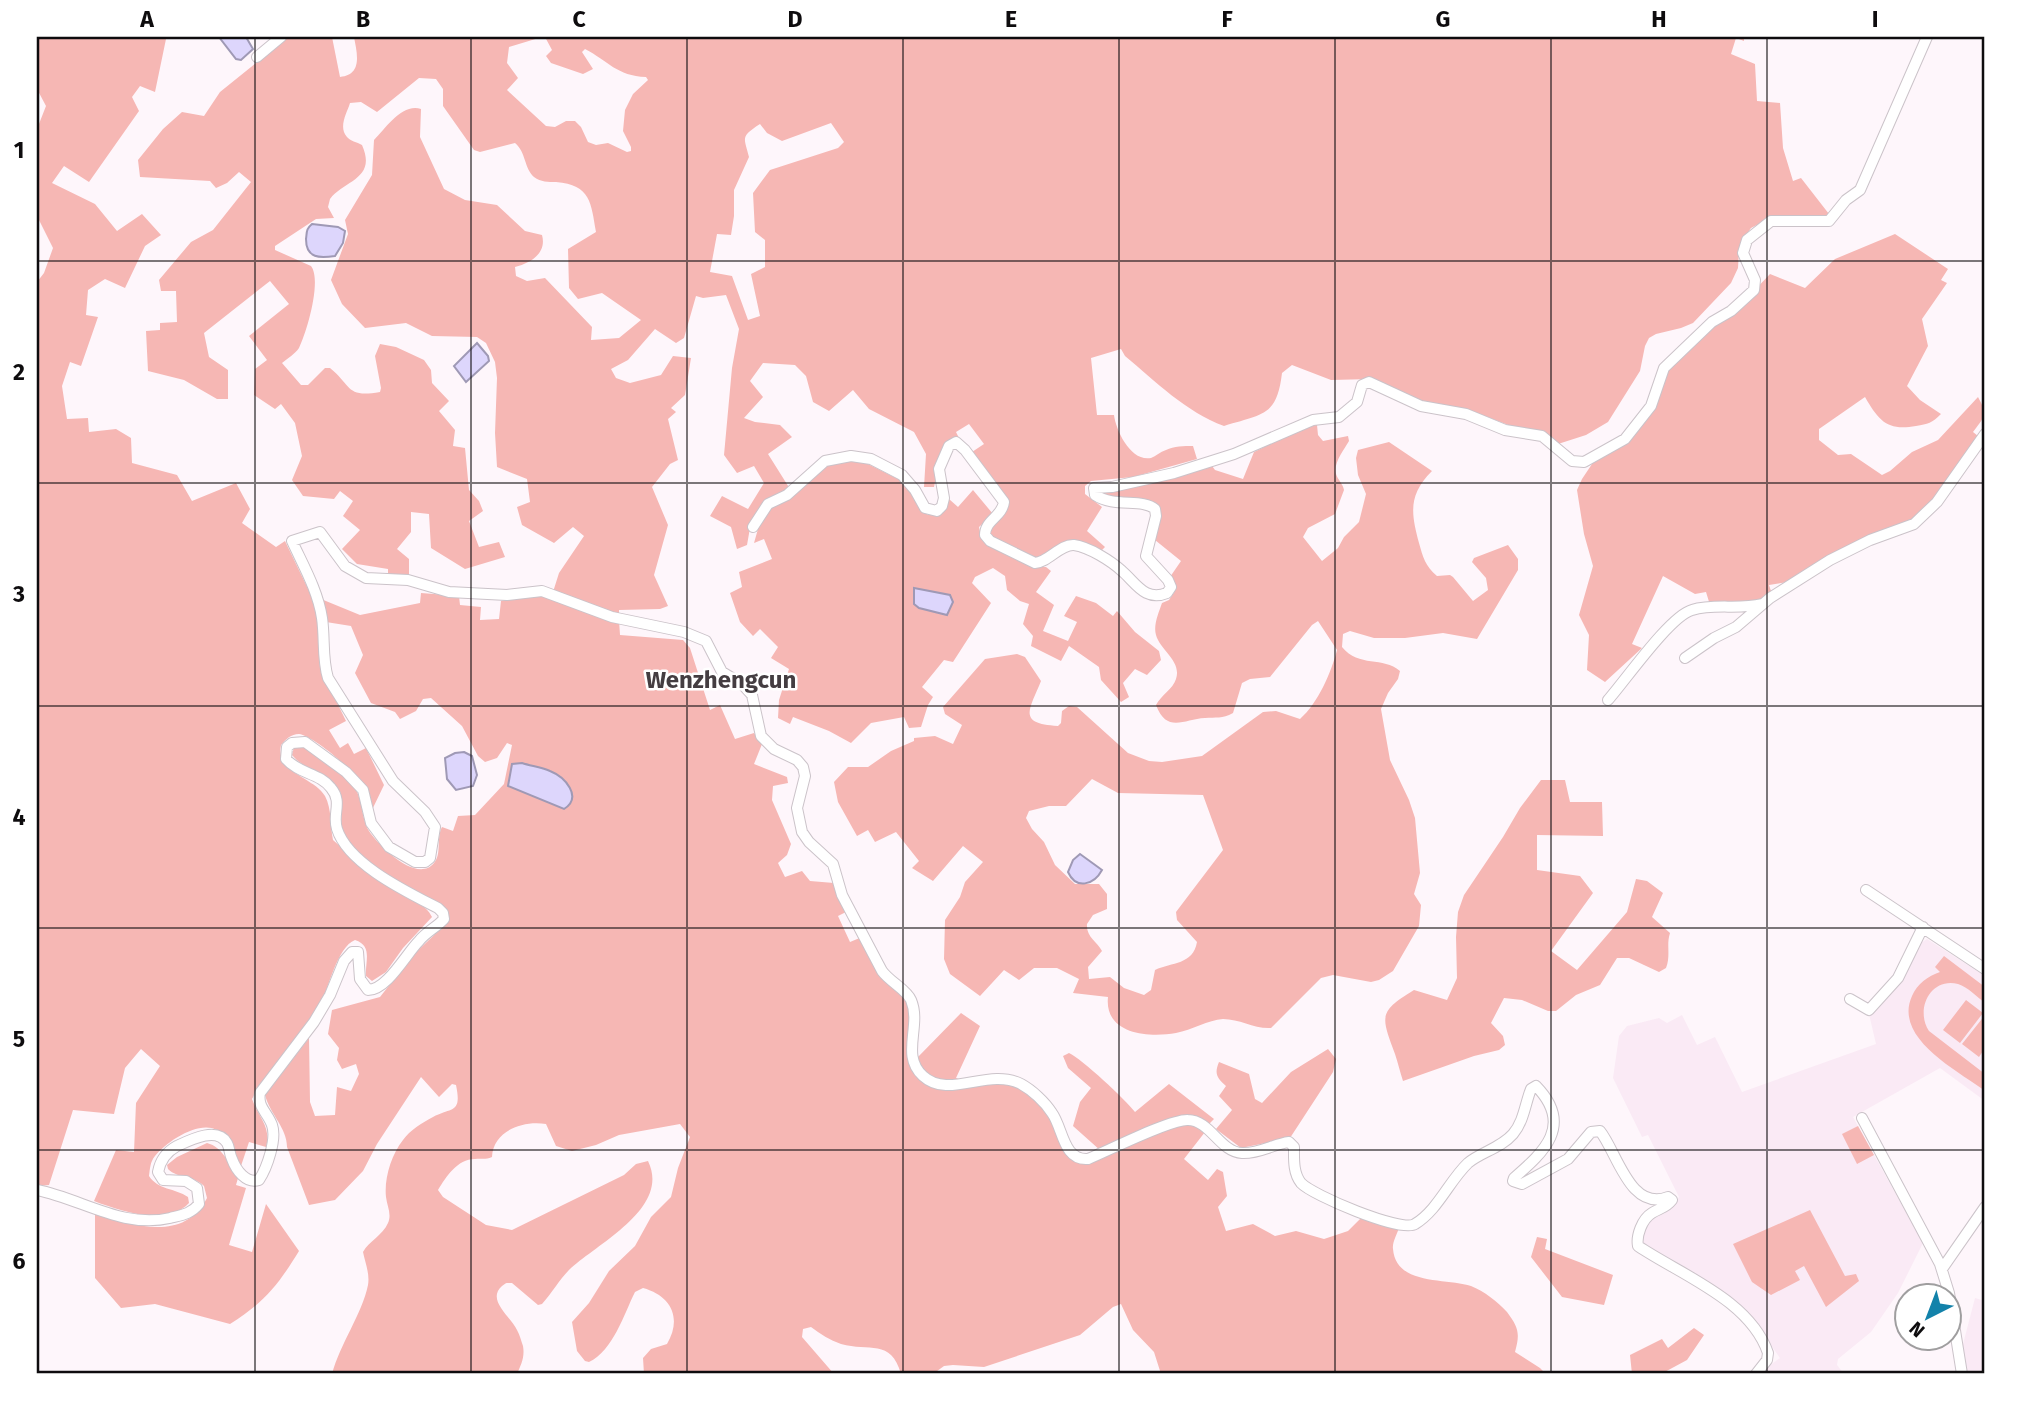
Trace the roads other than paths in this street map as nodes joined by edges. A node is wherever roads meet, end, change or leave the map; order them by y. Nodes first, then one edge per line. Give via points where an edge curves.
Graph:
1 (281, 37) edge
2 (1927, 37) edge
3 (257, 57) dead end
4 (1985, 434) edge
5 (753, 527) dead end
6 (1765, 603) junction
7 (1685, 658) dead end
8 (1608, 701) dead end
9 (1866, 890) dead end
10 (1923, 928) junction
11 (1985, 969) edge
12 (1850, 999) dead end
13 (1862, 1118) dead end
14 (37, 1190) edge
15 (1985, 1207) edge
16 (1942, 1269) junction
17 (1756, 1374) edge
18 (1962, 1374) edge

1 - 3 street
2 - 5 street via 1860,190 1829,220 1771,221 1749,238 1743,253 1755,280 1754,290 1664,368 1650,408 1625,439 1587,462 1572,461 1542,436 1421,406 1364,383 1357,402 1339,417 1313,420 1234,454 1174,473 1094,488 1095,495 1104,500 1155,509 1146,556 1171,584 1167,593 1157,596 1144,593 1115,565 1078,546 1068,546 1035,563 990,541 986,528 1002,512 1004,502 956,442 949,446 939,469 944,498 937,511 924,506 902,475 872,459 851,456 825,461 787,495 768,504
4 - 6 street via 1937,502 1914,524 1850,549
6 - 7 street
6 - 8 street via 1685,612 1643,654
9 - 10 street
10 - 11 street
10 - 12 street via 1898,978 1869,1010
13 - 16 street
14 - 17 street via 129,1219 162,1220 187,1214 199,1204 197,1188 186,1181 163,1180 159,1166 173,1148 209,1134 226,1141 246,1179 259,1180 274,1136 260,1093 318,1016 344,961 358,952 361,982 375,990 444,919 438,908 388,881 346,847 335,825 336,794 323,780 300,771 286,759 287,747 305,742 363,790 371,823 389,848 415,862 430,858 435,827 393,781 328,678 317,597 292,541 317,532 345,566 366,578 408,580 449,592 507,596 541,592 612,617 706,641 722,672 752,695 761,736 803,767 797,808 802,832 833,864 842,895 882,971 909,996 915,1019 911,1058 931,1082 967,1084 989,1078 1021,1084 1052,1112 1068,1150 1081,1160 1187,1119 1200,1123 1238,1152 1289,1142 1294,1147 1297,1175 1308,1189 1359,1213 1406,1226 1416,1224 1471,1161 1511,1136 1536,1086 1552,1114 1552,1132 1544,1150 1513,1181 1522,1184 1563,1163 1591,1132 1600,1131 1634,1189 1652,1199 1672,1200 1650,1214 1638,1233 1638,1246 1713,1292 1751,1323 1768,1353
15 - 16 street
16 - 18 street

